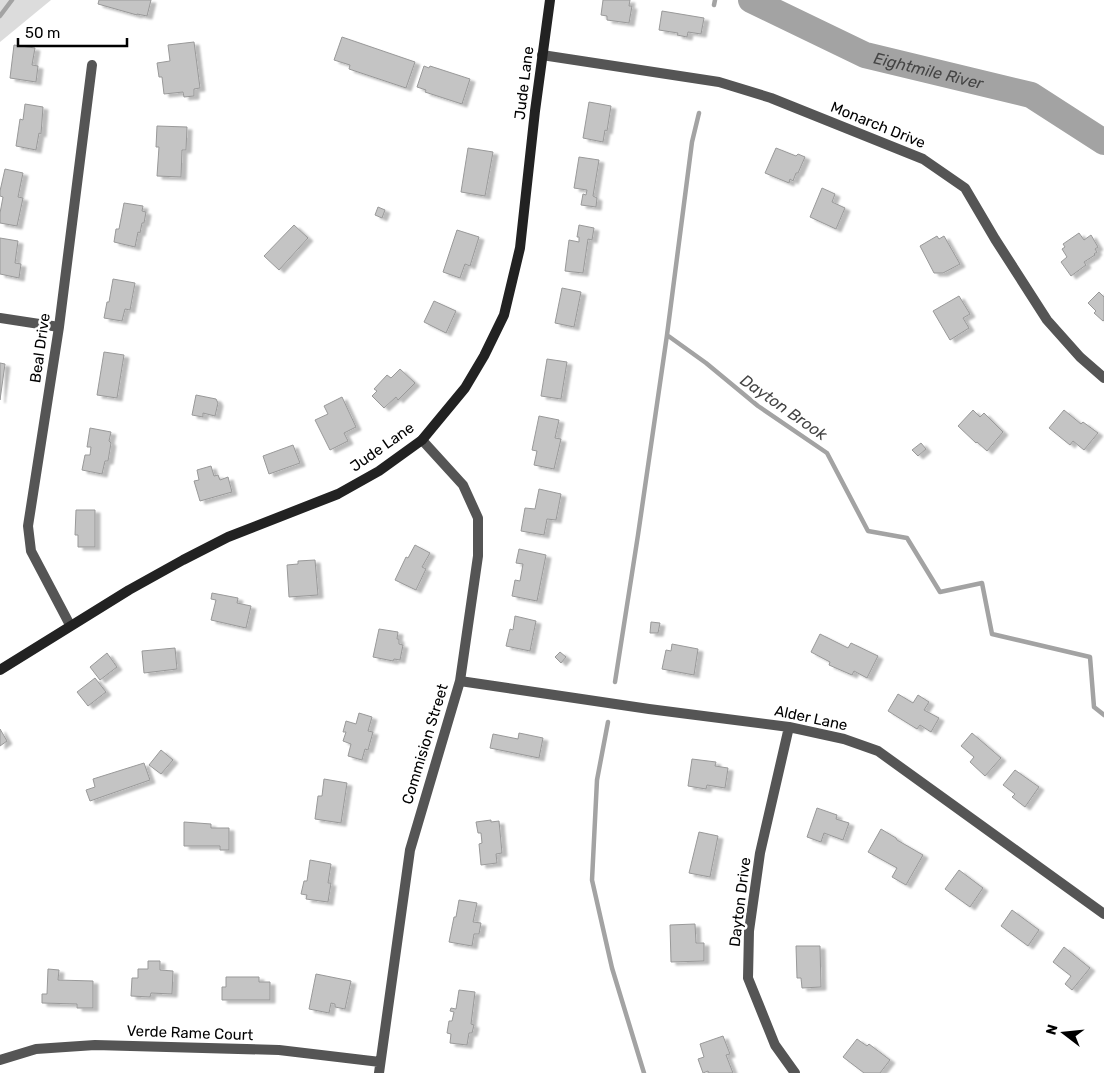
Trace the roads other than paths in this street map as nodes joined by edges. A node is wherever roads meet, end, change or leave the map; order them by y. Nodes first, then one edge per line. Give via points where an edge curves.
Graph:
1 (550, 0) edge
2 (542, 55) junction
3 (92, 65) dead end
4 (0, 318) edge
5 (59, 327) junction
6 (1104, 378) edge
7 (422, 440) junction
8 (70, 625) junction
9 (0, 670) edge
10 (460, 681) junction
11 (789, 727) junction
12 (1104, 914) edge
13 (0, 1060) edge
14 (380, 1062) junction
15 (379, 1073) edge
16 (795, 1073) edge

1 - 2 street, Jude Lane
2 - 6 street, Monarch Drive via 719,82 771,98 923,159 966,188 1047,320
2 - 7 street, Jude Lane via 520,248 504,315 465,388
3 - 5 street, Beal Drive
4 - 5 street
5 - 8 street, Beal Drive via 28,526 30,551
7 - 8 street, Jude Lane via 338,494 228,537
7 - 10 street, Commision Street via 463,485 478,518 478,556
8 - 9 street, Jude Lane
10 - 11 street, Alder Lane
10 - 14 street, Commision Street via 410,850
11 - 12 street, Alder Lane via 844,739 878,751
11 - 16 street, Dayton Drive via 760,853 749,931 748,978 774,1045
13 - 14 street, Verde Rame Court via 36,1049 95,1045 279,1050
14 - 15 street, Commision Street

